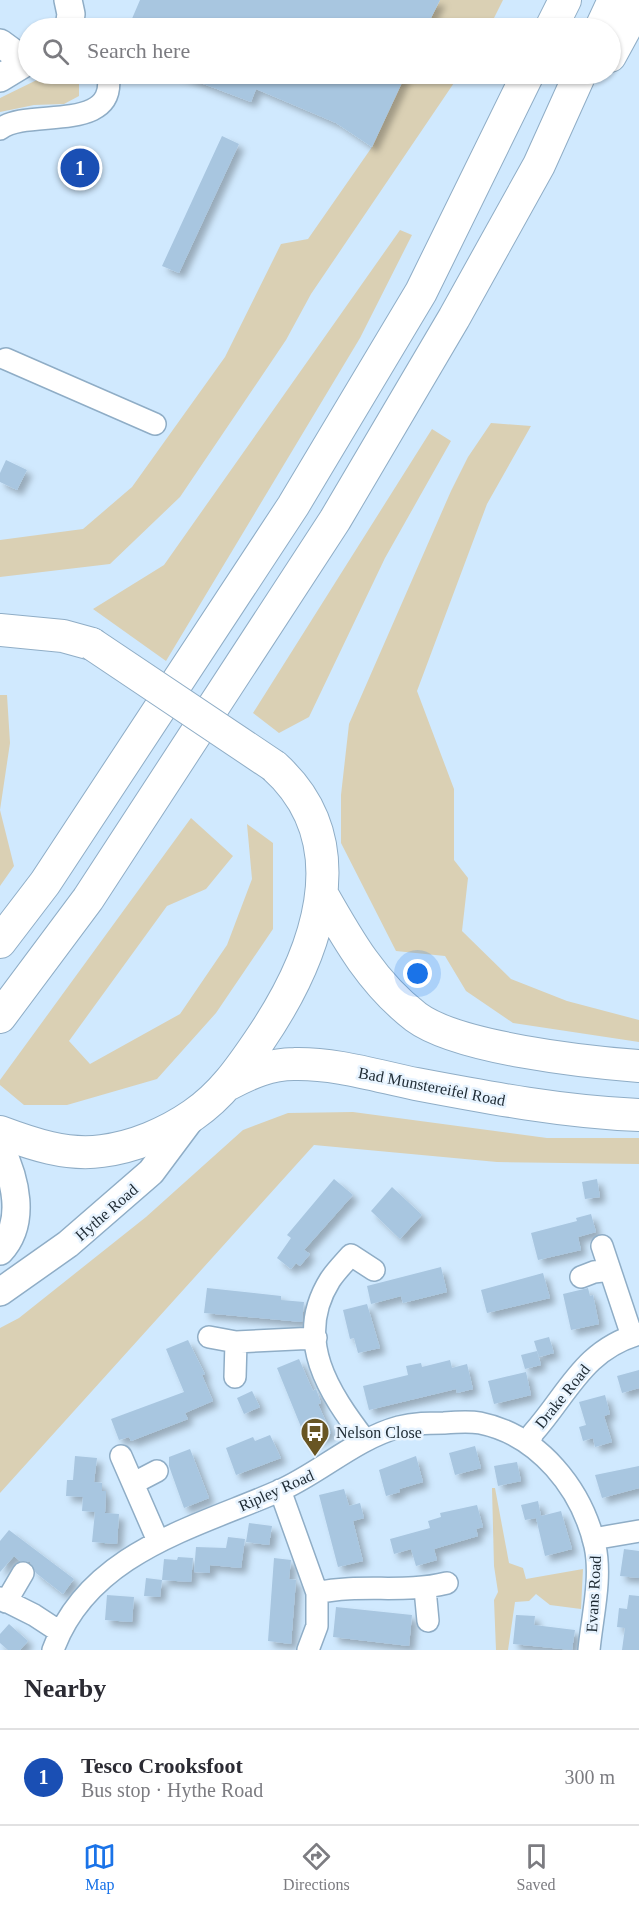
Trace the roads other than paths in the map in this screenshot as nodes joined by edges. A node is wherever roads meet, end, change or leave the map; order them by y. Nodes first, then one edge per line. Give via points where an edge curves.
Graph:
1 (68, 0) edge
2 (564, 0) edge
3 (614, 0) edge
4 (639, 3) edge
5 (70, 18) edge
6 (555, 18) edge
7 (606, 18) edge
8 (621, 37) edge
9 (0, 43) edge
10 (18, 54) edge
11 (18, 67) edge
12 (0, 78) edge
13 (110, 84) edge
14 (523, 84) edge
15 (575, 84) edge
16 (592, 84) edge
17 (0, 129) edge
18 (539, 165) junction
19 (2, 358) edge
20 (154, 424) dead end
21 (0, 630) edge
22 (322, 894) junction
23 (0, 942) edge
24 (0, 1017) edge
25 (639, 1066) edge
26 (229, 1084) junction
27 (195, 1114) junction
28 (639, 1115) edge
29 (0, 1132) edge
30 (0, 1147) edge
31 (602, 1246) dead end
32 (0, 1251) edge
33 (374, 1270) dead end
34 (610, 1270) junction
35 (581, 1277) dead end
36 (0, 1292) edge
37 (635, 1335) edge
38 (209, 1337) dead end
39 (316, 1338) junction
40 (236, 1342) junction
41 (235, 1377) dead end
42 (365, 1440) junction
43 (529, 1444) junction
44 (121, 1456) dead end
45 (157, 1471) dead end
46 (134, 1483) junction
47 (280, 1490) junction
48 (639, 1531) edge
49 (592, 1539) junction
50 (158, 1541) junction
51 (23, 1573) dead end
52 (447, 1583) dead end
53 (424, 1589) junction
54 (317, 1593) junction
55 (3, 1600) edge
56 (428, 1621) dead end
57 (57, 1641) edge
58 (309, 1650) edge
59 (589, 1650) edge

1 - 5 main road
2 - 6 highway
3 - 7 highway
4 - 8 highway
9 - 10 main road
11 - 12 main road
13 - 17 street via 103,101 86,113 9,122
14 - 23 highway via 422,292 293,506 45,883
15 - 18 highway
16 - 18 highway
18 - 24 highway via 335,520 88,899
19 - 20 street
21 - 22 highway, bridge via 63,636 92,644 274,766 299,794 315,825 323,858
22 - 25 highway via 373,977 417,1017 450,1032 506,1048
22 - 26 highway via 309,948 281,1008
26 - 27 highway
26 - 28 highway, Bad Munstereifel Road via 250,1072 304,1064 503,1101
27 - 29 highway via 166,1132 101,1152 52,1148
27 - 36 main road, Hythe Road via 151,1172 68,1244
30 - 32 main road via 14,1184 16,1205 14,1227
31 - 34 street, Drake Road
33 - 39 street via 351,1255 330,1280 318,1311
34 - 35 street
34 - 37 street, Drake Road
37 - 43 street, Drake Road via 593,1358 577,1373
38 - 40 street
39 - 40 street
39 - 42 street via 329,1389
40 - 41 street
42 - 43 street, Ripley Road via 420,1423 479,1423
42 - 47 street, Ripley Road via 315,1473
43 - 49 street, Evans Road via 544,1455 575,1494
44 - 46 street
45 - 46 street
46 - 50 street
47 - 50 street, Ripley Road
47 - 54 street
48 - 49 street, Evans Road
49 - 59 street, Evans Road via 597,1578
50 - 57 street, Ripley Road via 97,1583 80,1601
51 - 55 street, Ripley Road
52 - 53 street
53 - 54 street via 360,1587
53 - 56 street
54 - 58 street via 317,1626
55 - 57 street, Ripley Road

